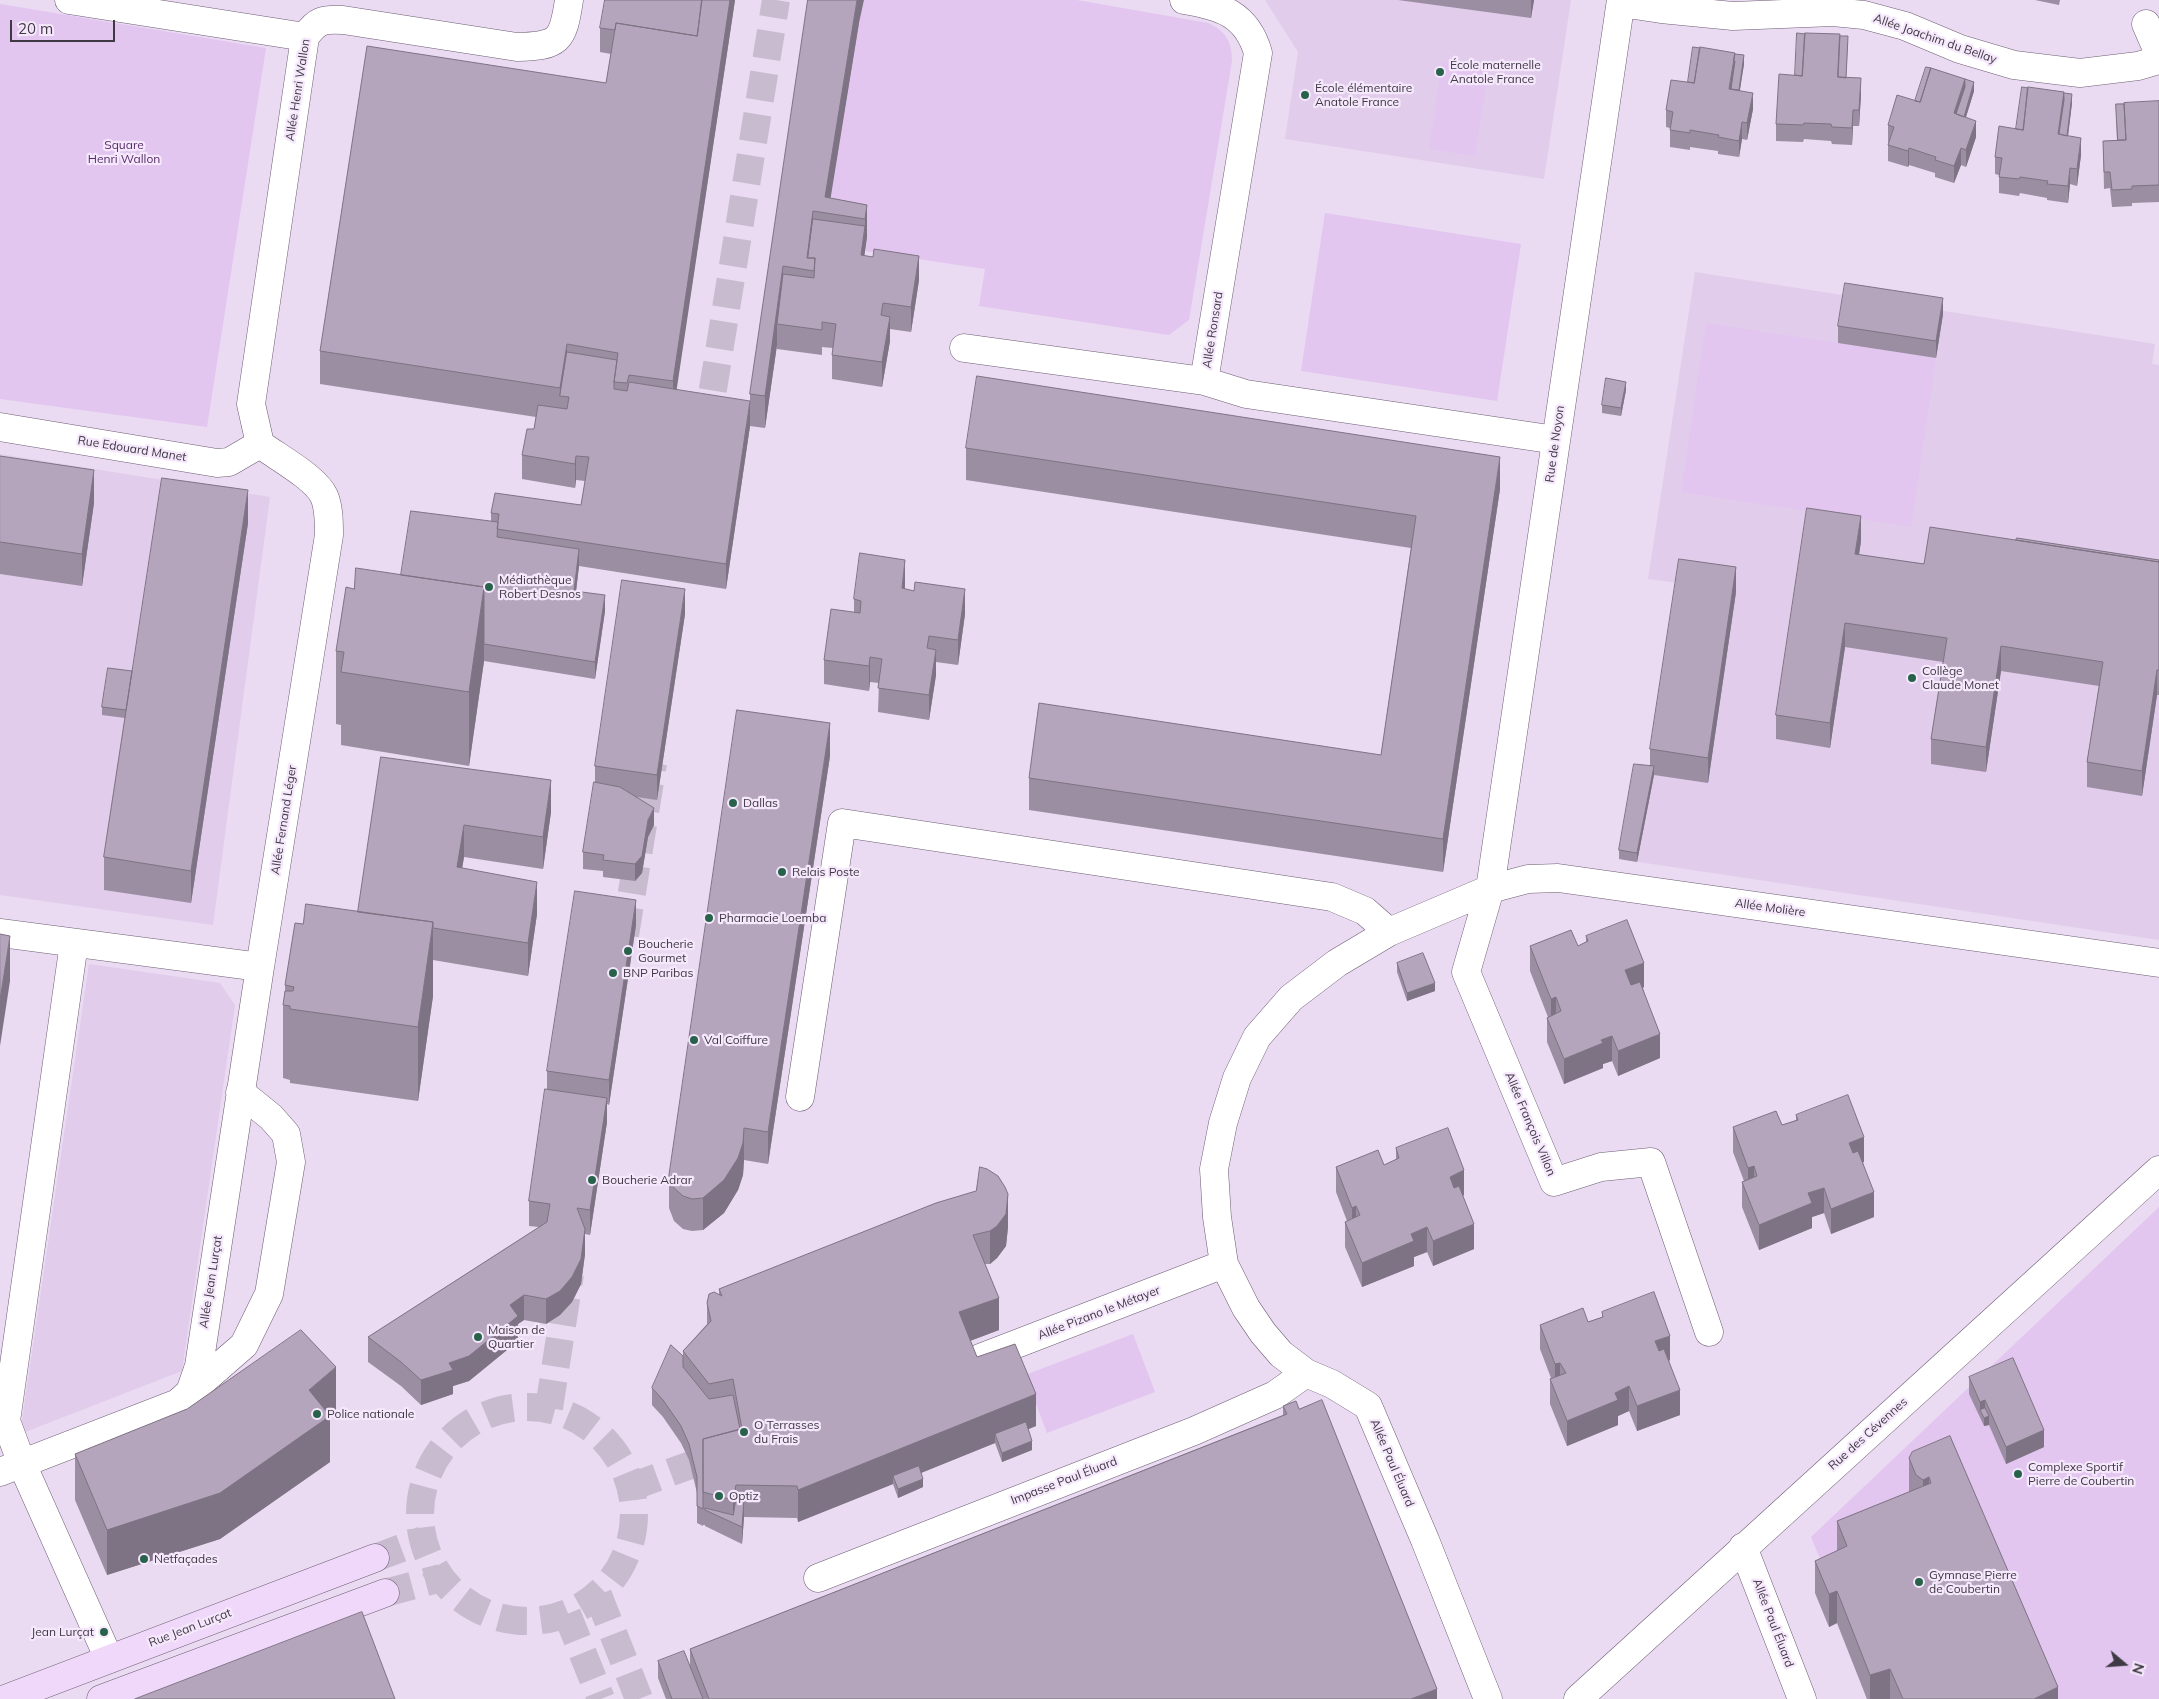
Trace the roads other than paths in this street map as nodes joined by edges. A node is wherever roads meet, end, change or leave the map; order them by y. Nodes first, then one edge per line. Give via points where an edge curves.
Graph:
1 (69, 0) edge
2 (569, 0) edge
3 (1184, 0) edge
4 (1621, 1) edge
5 (2146, 24) dead end
6 (305, 37) junction
7 (2159, 54) edge
8 (2159, 60) edge
9 (964, 348) dead end
10 (1204, 381) junction
11 (0, 428) edge
12 (1556, 440) junction
13 (260, 444) junction
14 (1490, 889) junction
15 (1389, 932) junction
16 (0, 933) edge
17 (74, 943) junction
18 (2159, 964) edge
19 (260, 967) junction
20 (240, 1092) junction
21 (800, 1097) dead end
22 (2159, 1170) edge
23 (1224, 1264) junction
24 (1709, 1332) dead end
25 (974, 1360) edge
26 (1306, 1373) junction
27 (190, 1392) junction
28 (11, 1468) edge
29 (1743, 1547) junction
30 (375, 1558) tunnel mouth
31 (818, 1578) dead end
32 (385, 1594) tunnel mouth
33 (109, 1659) junction
34 (5, 1699) edge
35 (101, 1699) edge
36 (1488, 1699) edge
37 (1578, 1699) edge
38 (1802, 1699) edge

1 - 6 street
2 - 6 street, Allée Henri Wallon via 564,29 556,40 544,46 517,47 325,19 312,26
3 - 10 street, Allée Ronsard via 1209,4 1234,15 1254,38 1258,53
4 - 8 street, Allée Joachim du Bellay via 1733,16 1833,12 1864,15 1906,26 1960,49 2014,65 2080,73 2138,66
4 - 12 street, Rue de Noyon
5 - 7 street
6 - 13 street, Allée Henri Wallon via 251,404
9 - 10 street
10 - 12 street, Allée Ronsard via 1246,394
11 - 13 street, Rue Edouard Manet via 217,463 230,462
12 - 14 street, Rue de Noyon
13 - 19 street, Allée Fernand Léger via 314,483 324,496 329,520
14 - 15 street, Allée Molière
14 - 18 street, Allée Molière via 1528,879 1558,878
14 - 24 street, Allée François Villon via 1466,972 1554,1182 1601,1167 1651,1162
15 - 21 street via 1365,911 1332,897 842,823
15 - 23 street, Allée Paul Éluard via 1337,963 1291,998 1257,1037 1234,1087 1214,1169
16 - 17 street
17 - 19 street
17 - 28 street via 6,1421
19 - 20 street, Allée Jean Lurçat
20 - 27 street, Allée Jean Lurçat via 199,1366
20 - 27 street via 286,1134 292,1162 269,1294 244,1345
22 - 29 street, Rue des Cévennes
23 - 25 street, Allée Pizano le Métayer
23 - 26 street, Allée Paul Éluard via 1263,1333 1281,1354
26 - 31 street, Impasse Paul Éluard via 1275,1395 1194,1431
26 - 36 street, Allée Paul Éluard via 1332,1384 1368,1406
27 - 28 street via 178,1403
28 - 33 street
29 - 37 street, Rue des Cévennes
29 - 38 street, Allée Paul Éluard
30 - 33 street, Rue Jean Lurçat
32 - 35 street
33 - 34 street, Rue Jean Lurçat

